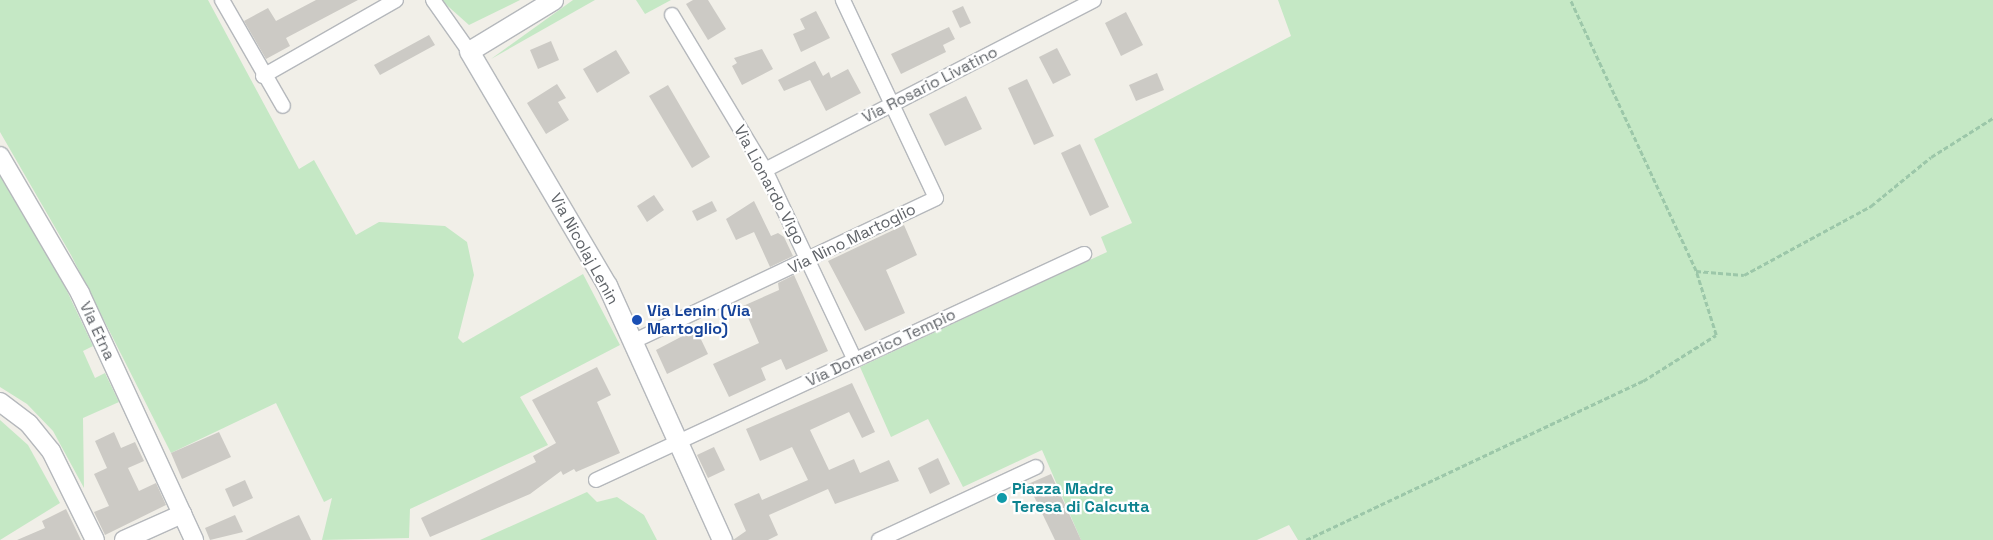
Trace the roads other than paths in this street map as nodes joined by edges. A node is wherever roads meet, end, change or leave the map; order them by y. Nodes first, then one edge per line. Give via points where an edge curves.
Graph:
1 (222, 0) edge
2 (396, 0) edge
3 (433, 0) edge
4 (554, 0) edge
5 (843, 0) edge
6 (1094, 0) edge
7 (672, 15) dead end
8 (469, 50) junction
9 (263, 76) junction
10 (893, 104) junction
11 (284, 106) dead end
12 (0, 156) edge
13 (765, 170) junction
14 (1084, 254) dead end
15 (808, 260) junction
16 (632, 342) junction
17 (855, 360) junction
18 (0, 402) edge
19 (679, 442) junction
20 (1036, 467) dead end
21 (596, 480) dead end
22 (182, 514) junction
23 (95, 540) edge
24 (124, 540) edge
25 (194, 540) edge
26 (722, 540) edge
27 (879, 540) edge

1 - 9 street
2 - 9 street
3 - 8 street, Via Nicolaj Lenin
4 - 8 main road
5 - 10 street
6 - 10 street, Via Rosario Livatino
7 - 13 street, Via Lionardo Vigo
8 - 16 main road, Via Nicolaj Lenin via 607,285
9 - 11 street
10 - 13 street, Via Rosario Livatino
10 - 15 street, Via Nino Martoglio via 936,198
12 - 22 street, Via Etna via 64,263
13 - 15 street, Via Lionardo Vigo
14 - 17 street, Via Domenico Tempio
15 - 16 street, Via Nino Martoglio
15 - 17 street, Via Lionardo Vigo
16 - 19 main road, Via Nicolaj Lenin
17 - 19 street, Via Domenico Tempio
18 - 23 street via 29,424 51,451
19 - 21 street, Via Domenico Tempio
19 - 26 main road, Via Nicolaj Lenin
20 - 27 street
22 - 24 street
22 - 25 street, Via Etna

